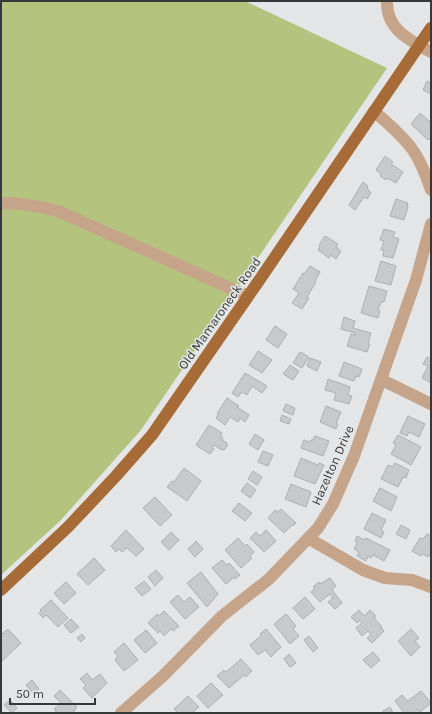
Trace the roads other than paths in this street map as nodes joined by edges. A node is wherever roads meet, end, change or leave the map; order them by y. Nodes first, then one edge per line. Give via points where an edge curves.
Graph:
1 (387, 1) edge
2 (431, 28) edge
3 (419, 45) junction
4 (431, 52) edge
5 (374, 111) junction
6 (431, 190) edge
7 (1, 203) edge
8 (431, 226) edge
9 (248, 296) junction
10 (382, 380) junction
11 (431, 404) edge
12 (308, 538) junction
13 (431, 587) edge
14 (1, 590) edge
15 (121, 713) edge

1 - 3 street via 387,15 391,23
2 - 3 main road, Old Mamaroneck Road
3 - 4 street
3 - 5 main road, Old Mamaroneck Road
5 - 6 street via 413,150
5 - 9 main road, Old Mamaroneck Road
7 - 9 street via 21,203 58,211
8 - 10 street, Hazelton Drive via 416,280
9 - 14 main road, Old Mamaroneck Road via 152,435 68,527
10 - 11 street
10 - 12 street, Hazelton Drive via 333,504 318,528
12 - 13 street via 362,570 385,578 412,580
12 - 15 street, Hazelton Drive via 269,579 222,616 163,676

